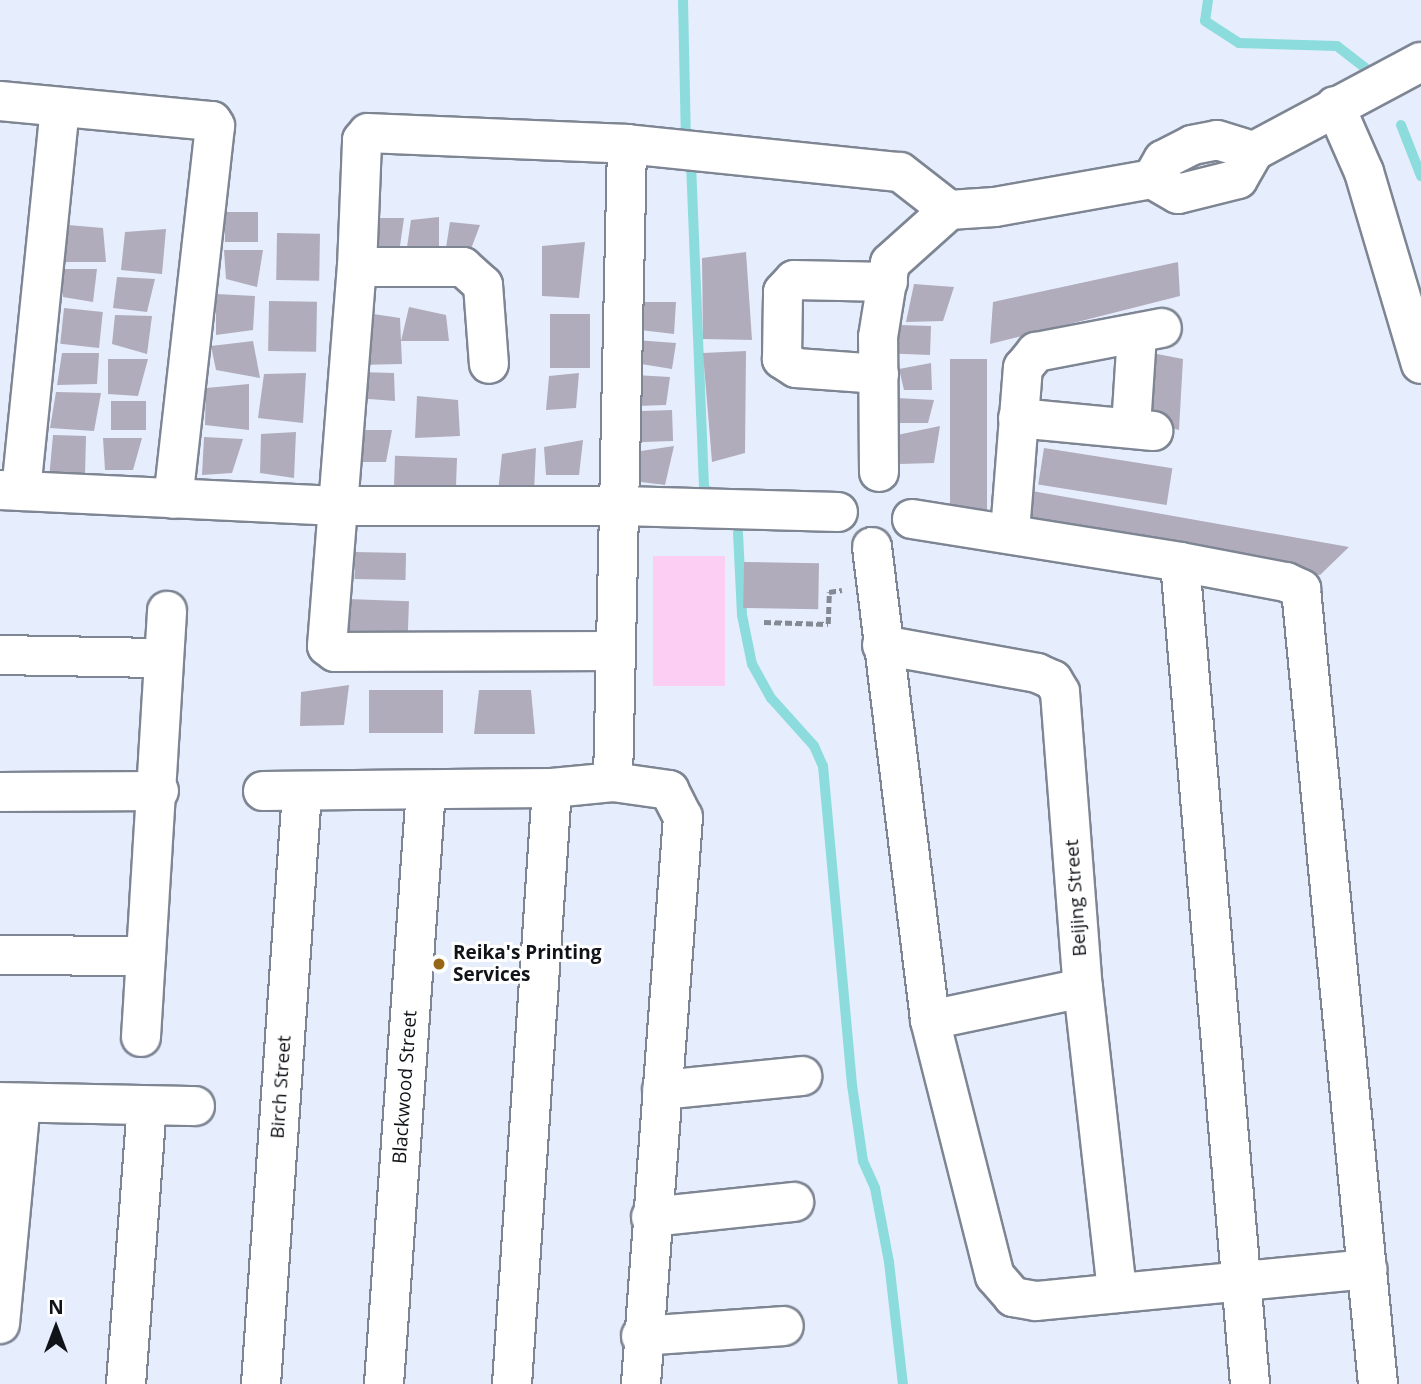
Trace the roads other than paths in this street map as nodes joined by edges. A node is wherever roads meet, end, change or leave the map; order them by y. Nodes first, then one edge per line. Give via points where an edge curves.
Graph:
1 (1421, 62) edge
2 (0, 101) edge
3 (1335, 106) junction
4 (60, 107) junction
5 (627, 144) junction
6 (949, 210) junction
7 (357, 267) junction
8 (888, 282) junction
9 (489, 364) dead end
10 (1421, 365) edge
11 (879, 374) junction
12 (1018, 418) junction
13 (879, 472) junction
14 (10, 490) edge
15 (173, 499) junction
16 (338, 506) junction
17 (622, 506) junction
18 (838, 512) junction
19 (912, 519) junction
20 (1010, 532) junction
21 (872, 547) junction
22 (1180, 562) junction
23 (167, 611) dead end
24 (881, 646) junction
25 (614, 651) junction
26 (0, 655) edge
27 (162, 658) junction
28 (613, 782) junction
29 (552, 788) junction
30 (426, 790) junction
31 (159, 791) junction
32 (263, 791) dead end
33 (302, 791) junction
34 (0, 792) edge
35 (0, 955) edge
36 (146, 956) junction
37 (1083, 988) junction
38 (930, 1020) junction
39 (141, 1037) dead end
40 (802, 1076) dead end
41 (662, 1090) junction
42 (10, 1102) edge
43 (147, 1105) junction
44 (194, 1106) dead end
45 (794, 1202) dead end
46 (651, 1217) junction
47 (1367, 1269) junction
48 (1241, 1282) junction
49 (1117, 1293) junction
50 (0, 1324) edge
51 (784, 1326) dead end
52 (641, 1336) junction
53 (126, 1384) edge
54 (261, 1384) edge
55 (384, 1384) edge
56 (512, 1384) edge
57 (641, 1384) edge
58 (1250, 1384) edge
59 (1378, 1384) edge

1 - 3 street
2 - 4 street
3 - 6 street via 1254,151 1217,141 1192,145 1163,160 1152,179 995,207
3 - 10 street via 1364,172
4 - 14 street
4 - 15 street via 212,121 215,126
5 - 6 street via 900,172
5 - 7 street via 368,132 362,141
5 - 17 street
6 - 8 street via 890,263
7 - 9 street via 463,267 482,285
7 - 16 street
8 - 11 street via 878,337
8 - 11 street via 794,280 783,292 782,359 796,368
11 - 13 street
12 - 12 street via 1023,368 1036,352 1149,331 1142,429
12 - 20 street
13 - 18 street via 858,476 843,491
13 - 19 street via 899,480 912,498
14 - 15 street
15 - 16 street
16 - 17 street
16 - 25 street via 329,650
17 - 18 street
17 - 25 street
18 - 21 street via 848,536
19 - 20 street
19 - 21 street via 897,541
20 - 22 street
21 - 24 street
22 - 47 street via 1286,582 1300,589 1306,606
22 - 48 street
23 - 27 street
24 - 37 street, Beijing Street via 1053,680 1060,692
24 - 38 street
25 - 28 street
26 - 27 street
27 - 31 street
28 - 29 street
28 - 41 street via 669,790 683,817
29 - 30 street
29 - 56 street
30 - 33 street
30 - 55 street, Blackwood Street
31 - 34 street
31 - 36 street
32 - 33 street
33 - 54 street, Birch Street
35 - 36 street
36 - 39 street
37 - 38 street
37 - 49 street, Beijing Street
38 - 49 street via 995,1276 1013,1297 1036,1301
40 - 41 street
41 - 46 street
42 - 43 street
42 - 50 street
43 - 44 street
43 - 53 street
45 - 46 street
46 - 52 street
47 - 48 street
47 - 59 street
48 - 49 street
48 - 58 street
51 - 52 street
52 - 57 street

